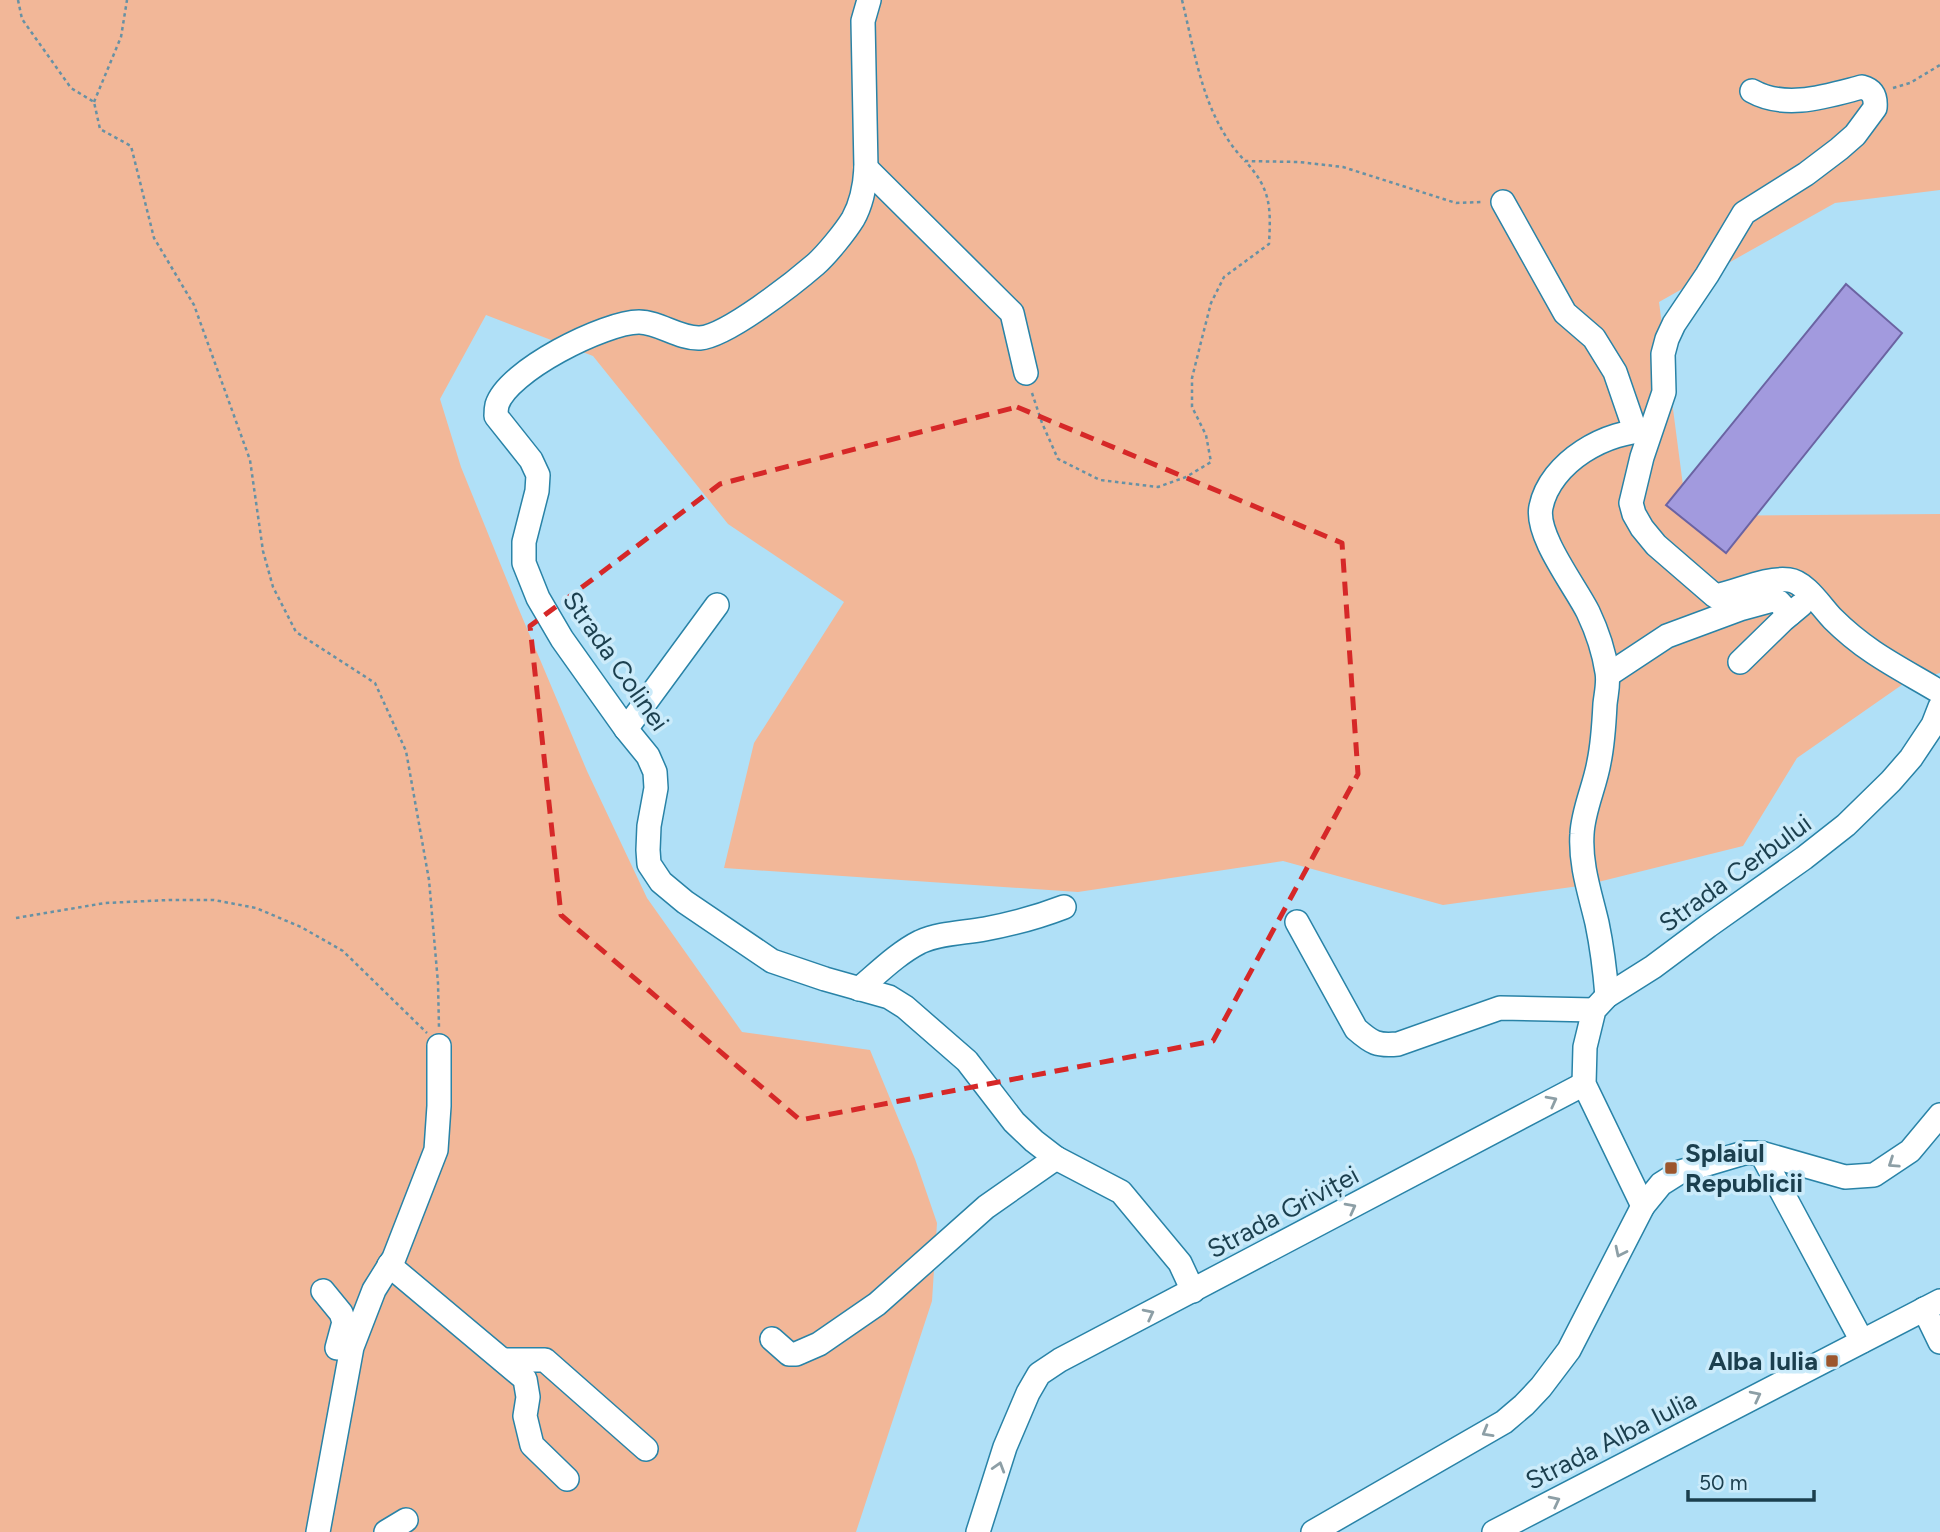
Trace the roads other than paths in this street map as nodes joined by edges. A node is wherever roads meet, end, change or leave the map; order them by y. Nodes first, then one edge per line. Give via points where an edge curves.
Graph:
1 (869, 0) edge
2 (1752, 91) dead end
3 (866, 168) junction
4 (1503, 202) road end
5 (1026, 373) road end
6 (1642, 430) junction
7 (1812, 597) junction
8 (717, 606) dead end
9 (1790, 614) junction
10 (1741, 662) dead end
11 (1608, 676) junction
12 (1940, 692) edge
13 (1940, 707) edge
14 (626, 729) junction
15 (1064, 907) dead end
16 (1297, 922) dead end
17 (859, 989) junction
18 (1600, 1003) junction
19 (439, 1046) road end
20 (1584, 1084) junction
21 (1940, 1115) edge
22 (1761, 1153) junction
23 (1056, 1158) junction
24 (1643, 1206) junction
25 (389, 1265) junction
26 (323, 1291) dead end
27 (1193, 1291) junction
28 (1932, 1305) edge
29 (772, 1339) dead end
30 (1862, 1341) junction
31 (1940, 1342) edge
32 (503, 1360) junction
33 (348, 1368) junction
34 (646, 1450) dead end
35 (567, 1479) dead end
36 (318, 1532) edge
37 (978, 1532) edge
38 (1313, 1532) edge
39 (1494, 1532) edge

1 - 3 street, Strada Colinei via 863,21
2 - 6 street via 1794,100 1862,87 1873,94 1875,108 1855,135 1806,174 1744,213 1674,324 1663,354 1664,392
3 - 5 street via 1012,313
3 - 14 street, Strada Colinei via 864,191 853,219 818,262 726,330 700,338 641,321 613,326 540,362 517,380 497,405 496,416 538,475 524,563 562,639
4 - 6 street via 1565,313 1594,338 1615,372
6 - 7 street via 1631,503 1656,545 1715,596 1789,580
6 - 11 street via 1612,435 1590,446 1558,474 1540,510 1549,545 1589,614
7 - 9 street
7 - 12 street via 1873,654
8 - 14 street
9 - 10 street
9 - 11 street via 1773,600 1740,609 1667,636
11 - 18 street via 1605,729 1581,832 1582,862 1605,962
13 - 18 street, Strada Cerbului via 1911,758 1830,839
14 - 17 street, Strada Colinei via 655,772 648,850 649,864 661,881 772,961
15 - 17 street via 1037,918 920,942
16 - 18 street via 1356,1029 1381,1046 1500,1008
17 - 23 street, Strada Colinei via 889,997 929,1027 967,1061 1014,1122
18 - 20 street via 1585,1047
19 - 25 street via 436,1150
20 - 24 street
27 -> 20 street, Strada Griviței
21 -> 22 street via 1910,1151 1874,1175 1845,1177
22 - 24 street via 1744,1153 1680,1172 1661,1184
22 - 30 street
23 - 27 street, Strada Colinei via 1121,1192 1180,1263
23 - 29 street via 986,1207 901,1284 819,1344 789,1354
24 -> 38 street via 1569,1350 1524,1405 1504,1422
25 - 32 street
25 - 33 street via 360,1320
26 - 33 street via 344,1322 336,1352
37 -> 27 street, Strada Griviței via 1005,1447 1039,1374
28 - 30 street, Strada Alba Iulia
28 - 31 street
39 -> 30 street, Strada Alba Iulia
32 - 34 street via 545,1360
32 - 35 street via 525,1379 525,1416 532,1445
33 - 36 street

